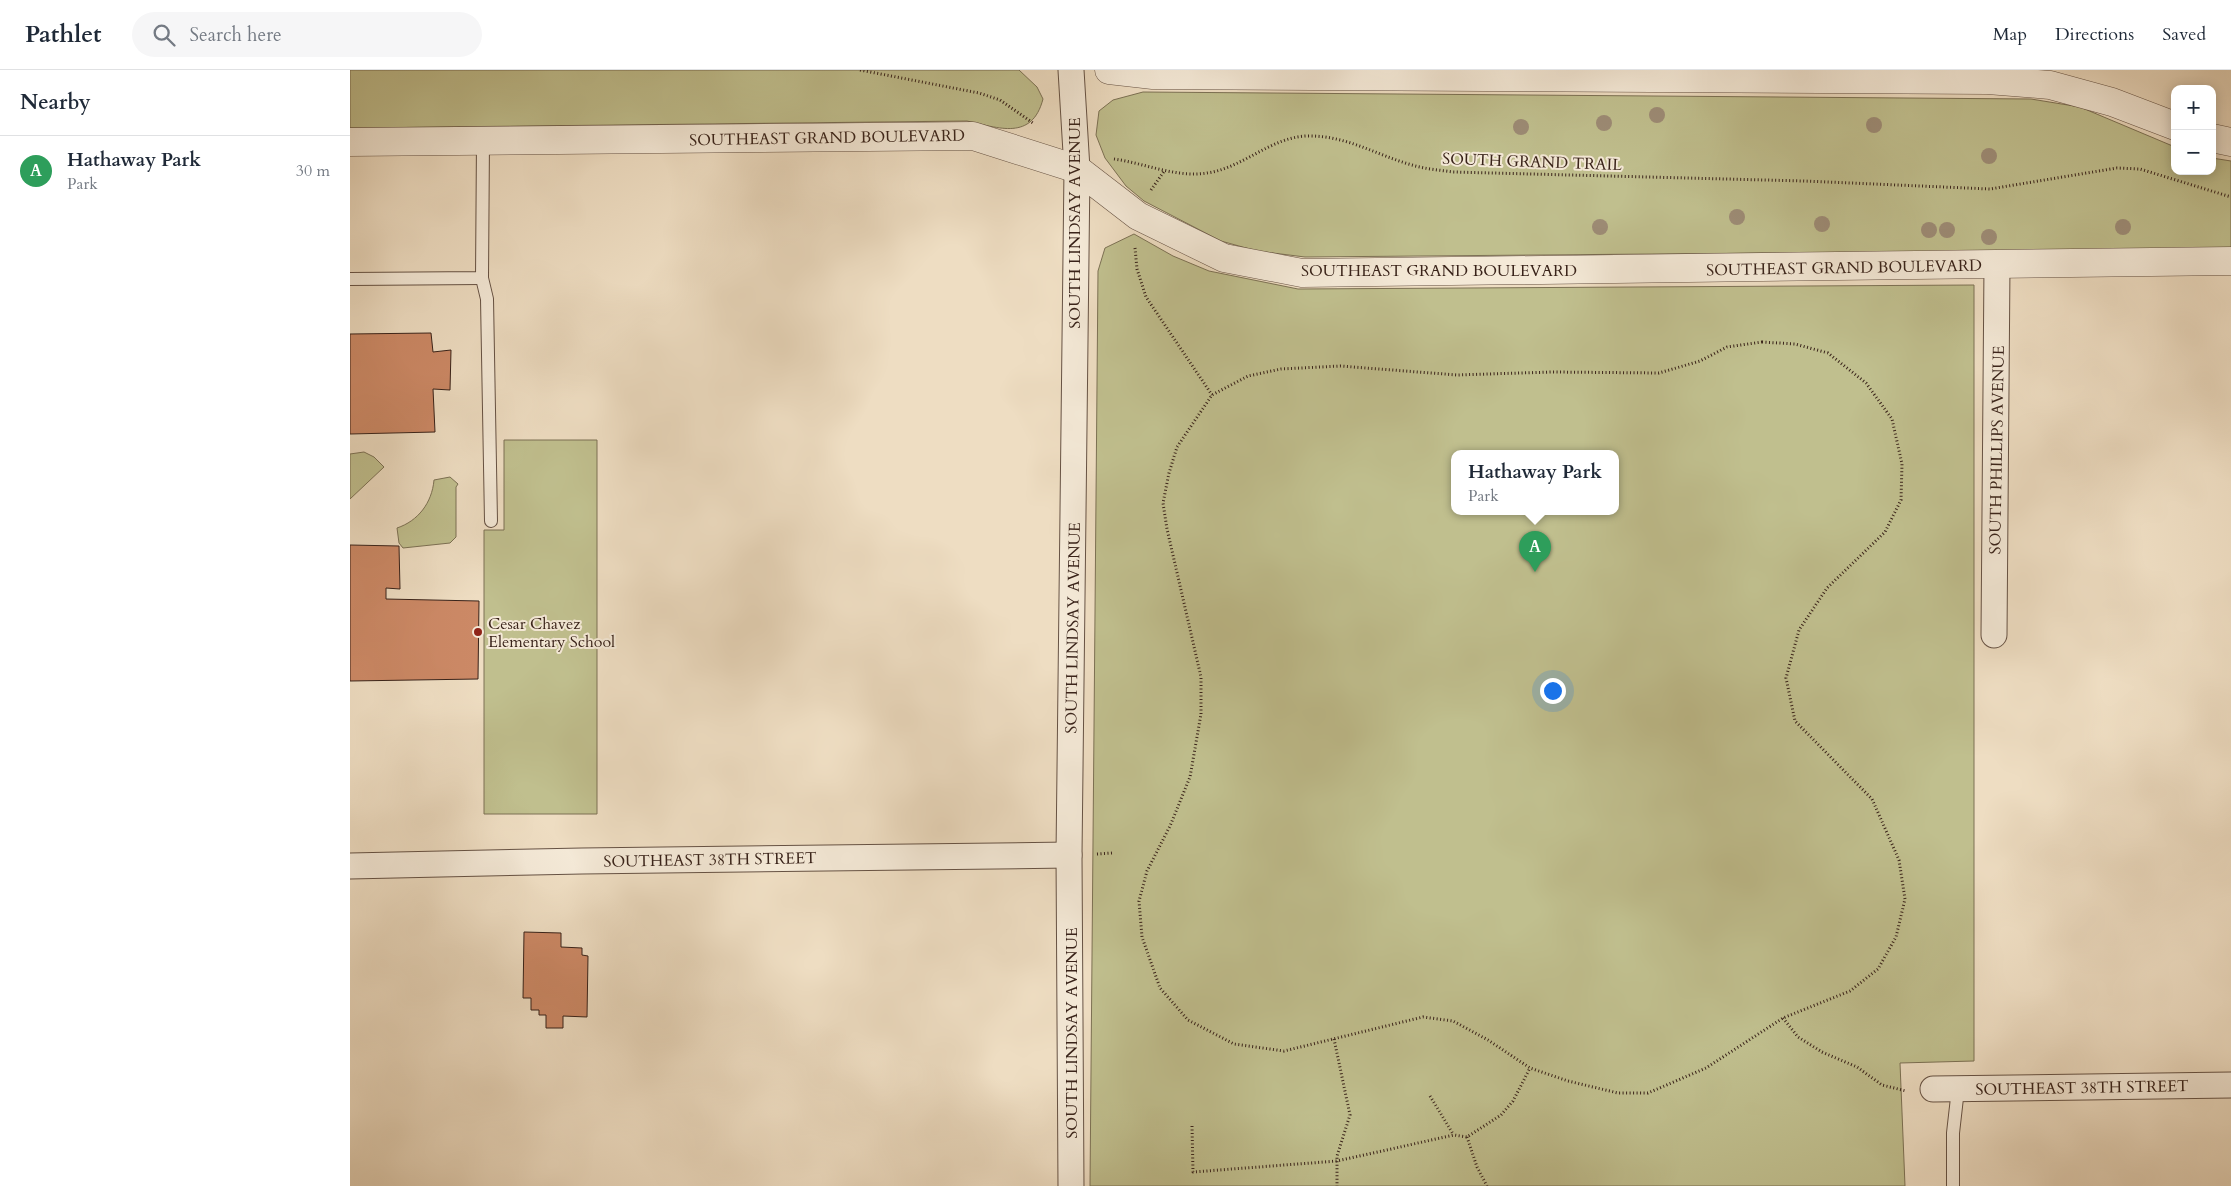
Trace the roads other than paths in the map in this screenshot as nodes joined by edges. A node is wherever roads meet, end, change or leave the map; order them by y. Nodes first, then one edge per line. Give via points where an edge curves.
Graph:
1 (1071, 70) edge
2 (1109, 70) edge
3 (1988, 75) edge
4 (2171, 124) edge
5 (2216, 139) edge
6 (483, 140) junction
7 (350, 142) edge
8 (2231, 142) edge
9 (1076, 156) junction
10 (2231, 261) edge
11 (1998, 265) junction
12 (482, 278) junction
13 (350, 279) edge
14 (491, 520) dead end
15 (1994, 635) dead end
16 (1069, 855) junction
17 (350, 866) edge
18 (2231, 1085) edge
19 (1946, 1088) joint
20 (1071, 1186) edge
21 (1953, 1186) edge

1 - 9 street, SOUTH LINDSAY AVENUE
2 - 3 street via 1153,75
3 - 4 street via 2050,85 2112,102
5 - 8 street
6 - 7 street, SOUTHEAST GRAND BOULEVARD
6 - 9 street, SOUTHEAST GRAND BOULEVARD via 973,136
6 - 12 lane
9 - 11 street, SOUTHEAST GRAND BOULEVARD via 1138,216 1224,258 1302,273
9 - 16 street, SOUTH LINDSAY AVENUE
10 - 11 street, SOUTHEAST GRAND BOULEVARD
11 - 15 street, SOUTH PHILLIPS AVENUE
12 - 13 lane
12 - 14 lane via 487,299
16 - 17 street, SOUTHEAST 38TH STREET
16 - 20 street, SOUTH LINDSAY AVENUE
18 - 19 street, SOUTHEAST 38TH STREET
19 - 21 lane via 1953,1133

